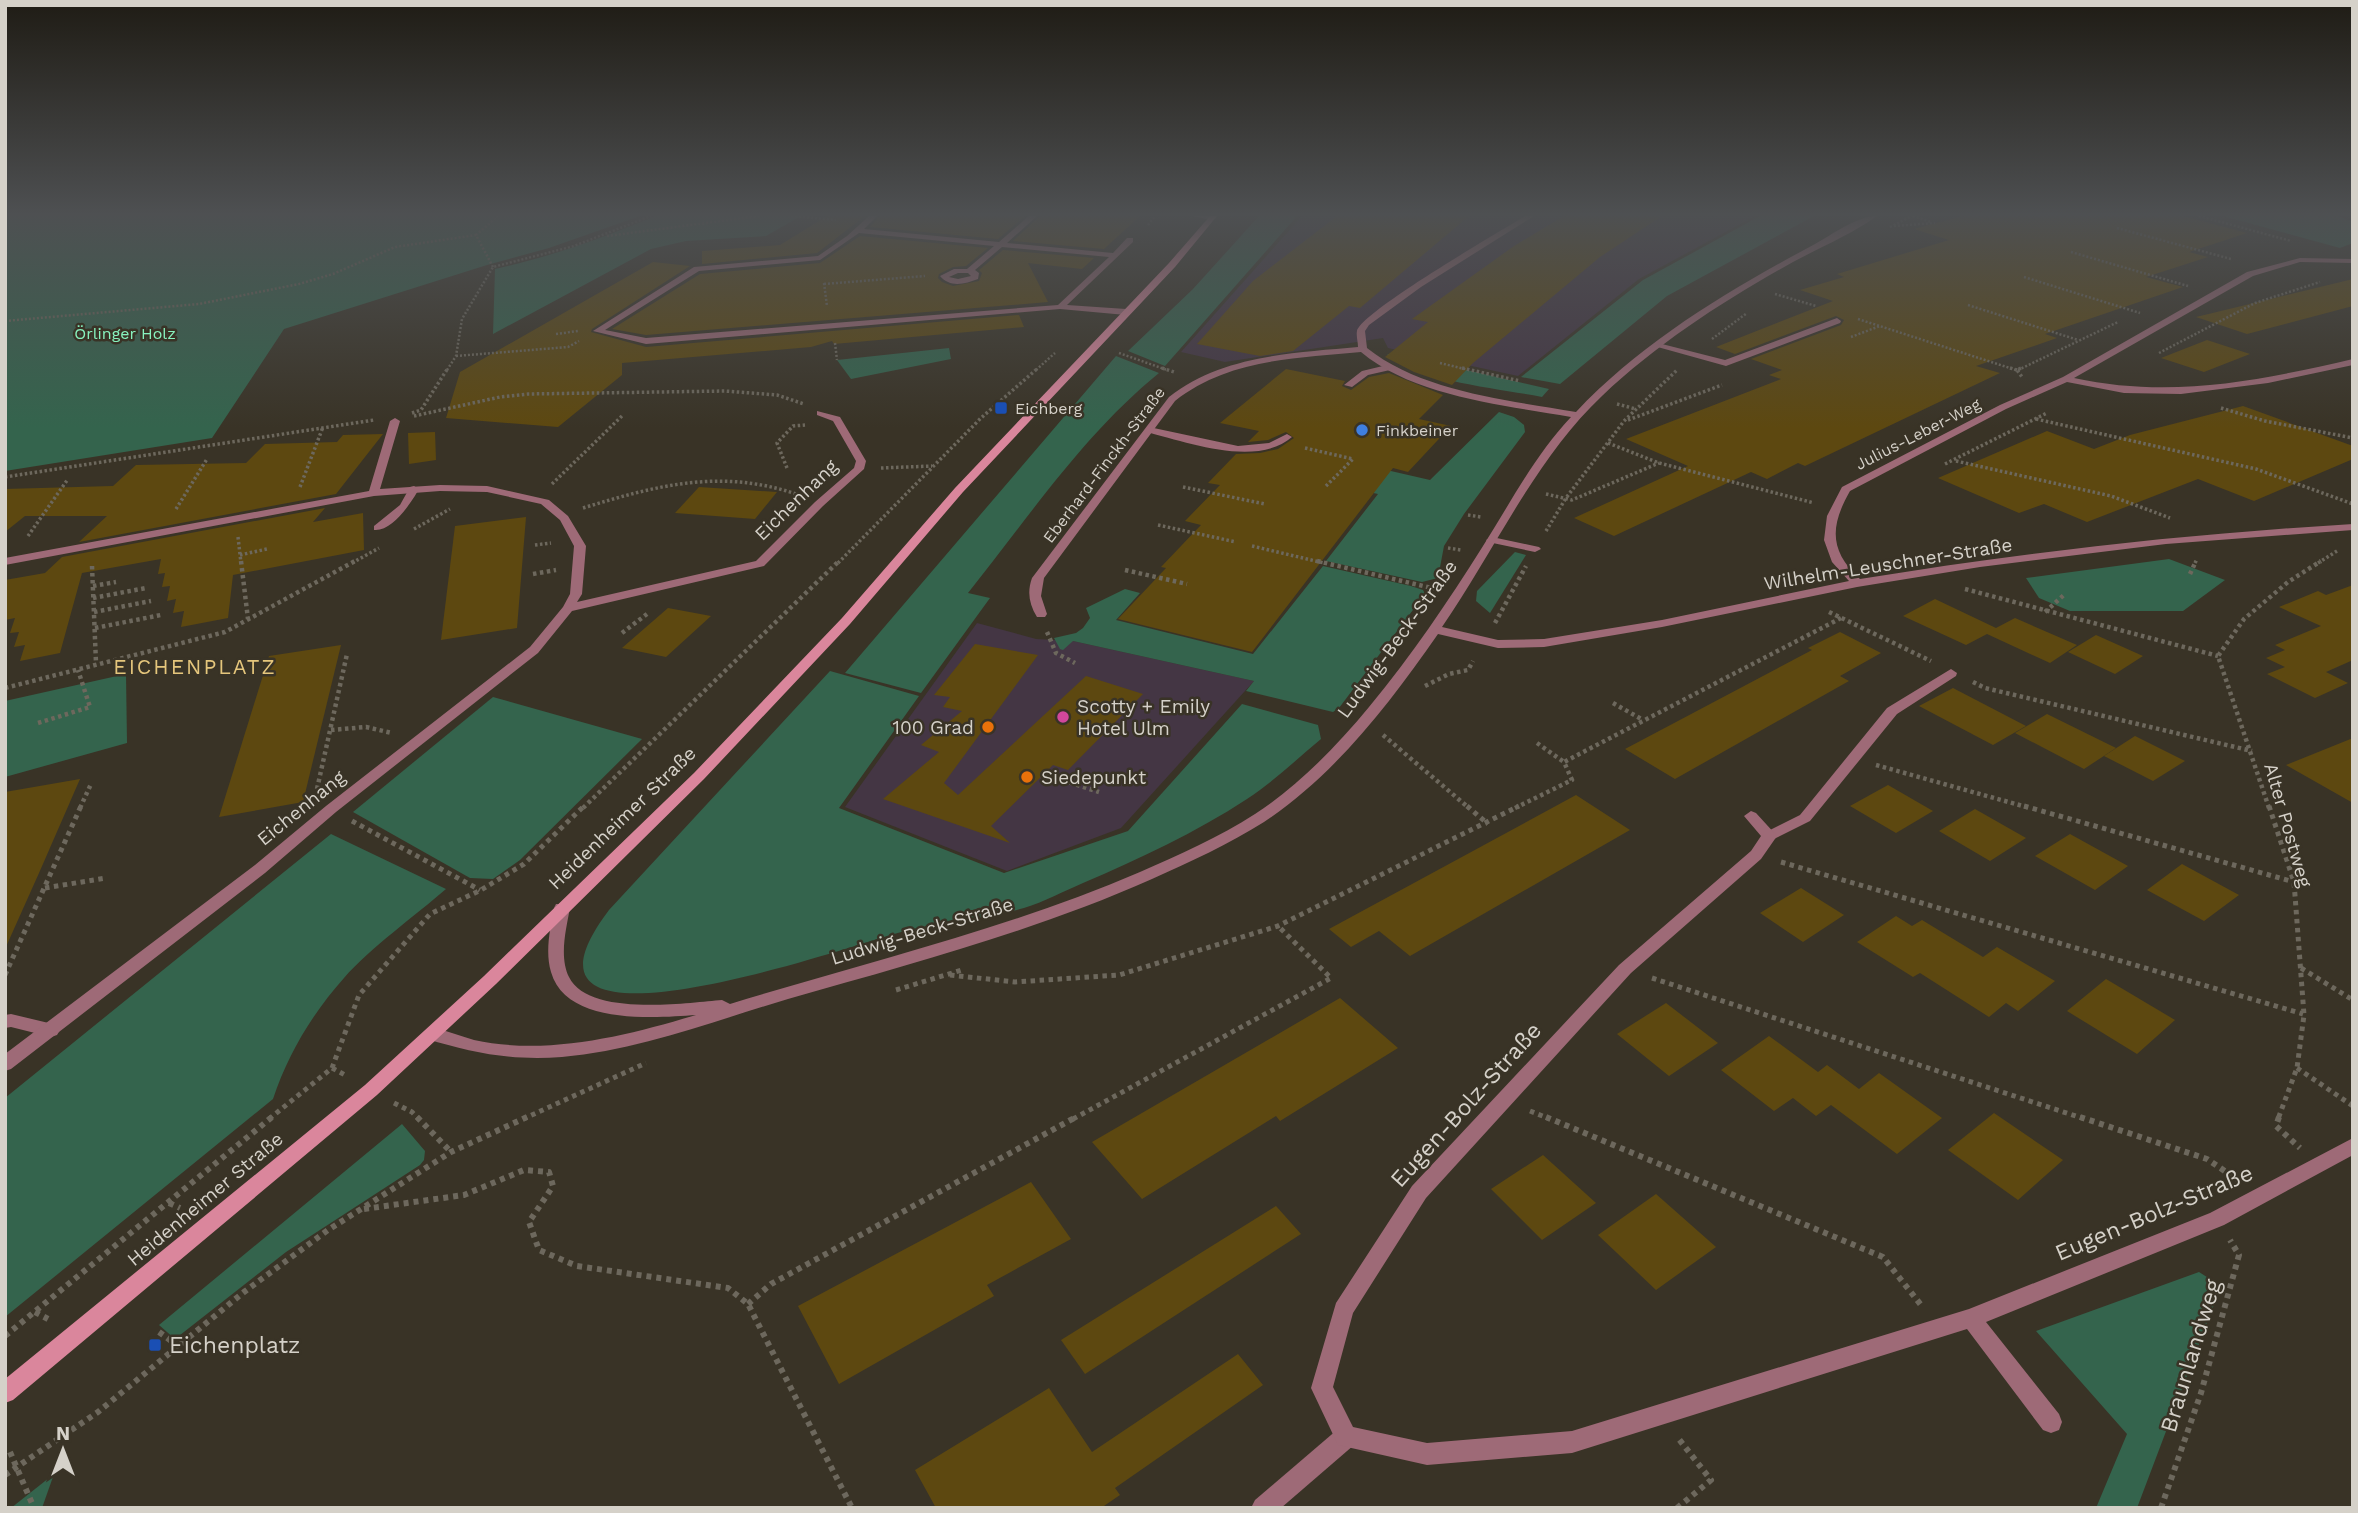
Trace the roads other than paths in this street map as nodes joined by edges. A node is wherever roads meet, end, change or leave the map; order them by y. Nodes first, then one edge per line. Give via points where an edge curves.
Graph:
1 (668, 287) edge
2 (1082, 287) edge
3 (1149, 287) edge
4 (1416, 287) edge
5 (1747, 287) edge
6 (2227, 287) edge
7 (1060, 307) junction
8 (1126, 312) junction
9 (1837, 321) dead end
10 (1657, 346) junction
11 (1363, 349) junction
12 (2353, 362) edge
13 (1387, 368) junction
14 (2066, 379) junction
15 (1349, 385) dead end
16 (820, 413) road end
17 (1577, 415) junction
18 (396, 421) road end
19 (1149, 430) junction
20 (1287, 437) dead end
21 (414, 489) junction
22 (374, 494) junction
23 (2353, 527) edge
24 (378, 528) dead end
25 (1492, 540) junction
26 (1535, 549) road end
27 (8, 562) edge
28 (1858, 583) junction
29 (568, 608) junction
30 (1041, 614) dead end
31 (1433, 629) junction
32 (1951, 673) road end
33 (1751, 816) dead end
34 (1769, 836) junction
35 (562, 908) junction
36 (752, 1004) junction
37 (5, 1021) edge
38 (51, 1030) junction
39 (433, 1034) junction
40 (5, 1064) edge
41 (2353, 1146) edge
42 (1971, 1318) junction
43 (5, 1393) edge
44 (2051, 1422) dead end
45 (1346, 1437) junction
46 (1263, 1508) edge

1 - 7 street via 597,331 646,341
2 - 7 street
3 - 8 main road, Heidenheimer Straße
4 - 11 street via 1366,323 1361,331
5 - 10 street, Ludwig-Beck-Straße
6 - 14 street, Julius-Leber-Weg
7 - 8 street
8 - 35 main road, Heidenheimer Straße via 959,490 837,631 699,776
9 - 10 street via 1726,363
10 - 17 street, Ludwig-Beck-Straße
11 - 13 street
11 - 19 street, Eberhard-Finckh-Straße via 1265,361 1198,380 1172,399
12 - 14 street via 2190,391 2124,390
13 - 15 street via 1365,373
13 - 17 street via 1448,389
14 - 28 street, Julius-Leber-Weg via 1846,489 1830,524 1830,551
16 - 29 street, Eichenhang via 836,419 861,461 859,469 760,564
17 - 25 street, Ludwig-Beck-Straße via 1537,467
18 - 22 street
19 - 20 street via 1255,449 1277,445
19 - 30 street, Eberhard-Finckh-Straße via 1038,578 1033,588
21 - 22 street, Eichenhang
21 - 24 street via 404,507
21 - 29 street, Eichenhang via 487,489 545,502 561,515 580,546 576,594
22 - 27 street, Eichenhang
23 - 28 street, Wilhelm-Leuschner-Straße via 2214,535
25 - 26 street
25 - 31 street, Ludwig-Beck-Straße
28 - 31 street, Wilhelm-Leuschner-Straße via 1554,642 1499,644
29 - 38 street, Eichenhang via 534,650
31 - 36 street, Ludwig-Beck-Straße via 1360,730 1284,800 1216,843 1111,893
32 - 34 street via 1892,711 1805,818
33 - 34 street
34 - 45 street, Eugen-Bolz-Straße via 1756,855 1625,969 1419,1192 1343,1310 1322,1388
35 - 36 street, Ludwig-Beck-Straße via 556,938 558,967 568,989 583,1001 640,1009
35 - 39 main road, Heidenheimer Straße
36 - 39 street, Ludwig-Beck-Straße via 645,1035 558,1052 484,1049
37 - 38 street
38 - 40 street, Eichenhang
39 - 43 main road, Heidenheimer Straße
41 - 42 street, Eugen-Bolz-Straße via 2217,1219
42 - 44 street
42 - 45 street, Eugen-Bolz-Straße via 1572,1442 1427,1454
45 - 46 street

